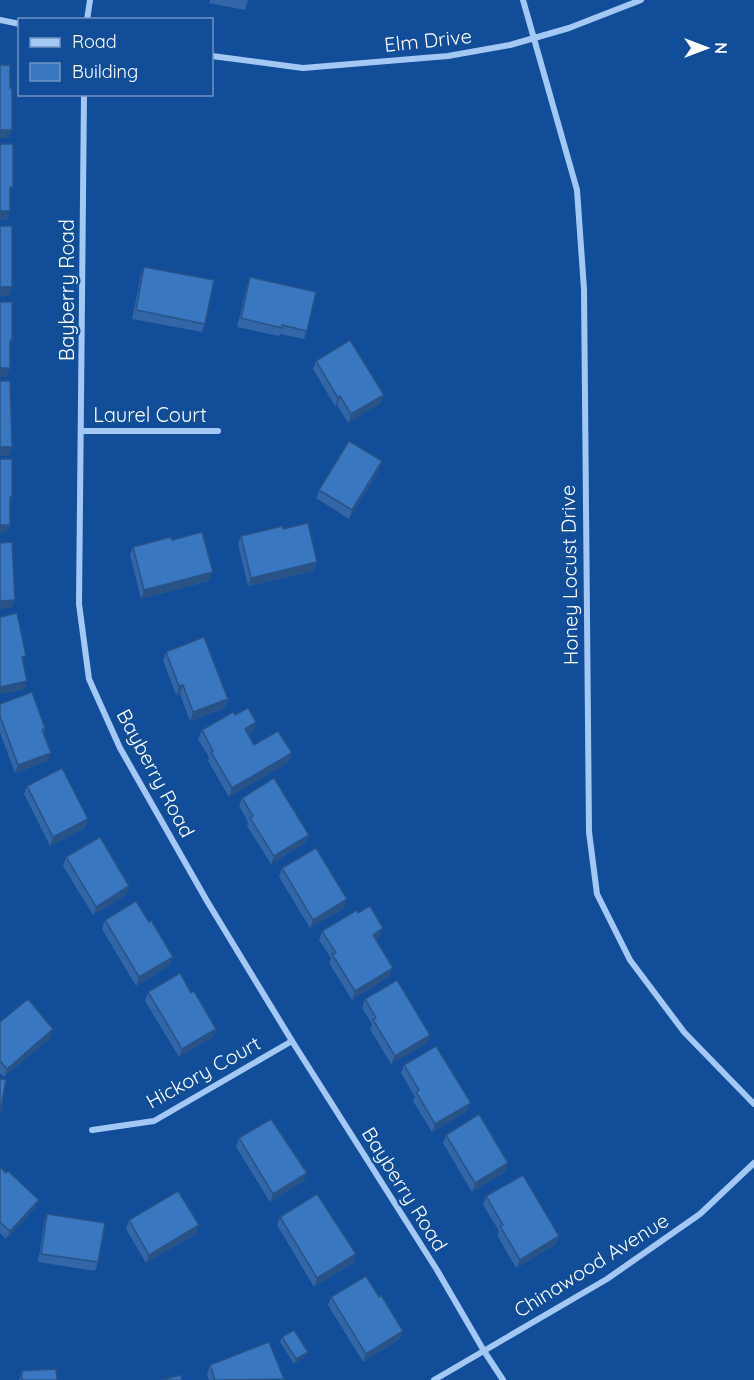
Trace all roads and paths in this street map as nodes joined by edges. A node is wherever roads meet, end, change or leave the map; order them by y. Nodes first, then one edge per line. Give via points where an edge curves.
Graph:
1 (90, 0) edge
2 (523, 0) edge
3 (641, 0) edge
4 (87, 18) edge
5 (0, 20) edge
6 (18, 24) edge
7 (534, 38) junction
8 (213, 56) edge
9 (84, 96) edge
10 (81, 431) junction
11 (218, 431) dead end
12 (292, 1041) junction
13 (754, 1104) edge
14 (92, 1130) dead end
15 (754, 1163) edge
16 (484, 1351) junction
17 (434, 1380) edge
18 (503, 1380) edge

1 - 4 street
2 - 7 street, Honey Locust Drive
3 - 7 street, Elm Drive
5 - 6 street
7 - 8 street, Elm Drive via 447,56 303,68
7 - 13 street, Honey Locust Drive via 577,190 584,289 589,832 597,894 630,960 684,1032
9 - 10 street, Bayberry Road
10 - 11 street, Laurel Court
10 - 12 street, Bayberry Road via 79,604 89,679 120,748
12 - 14 street, Hickory Court via 154,1121
12 - 16 street, Bayberry Road
15 - 16 street, Chinawood Avenue via 700,1214 607,1279
16 - 17 street, Chinawood Avenue
16 - 18 street, Bayberry Road

